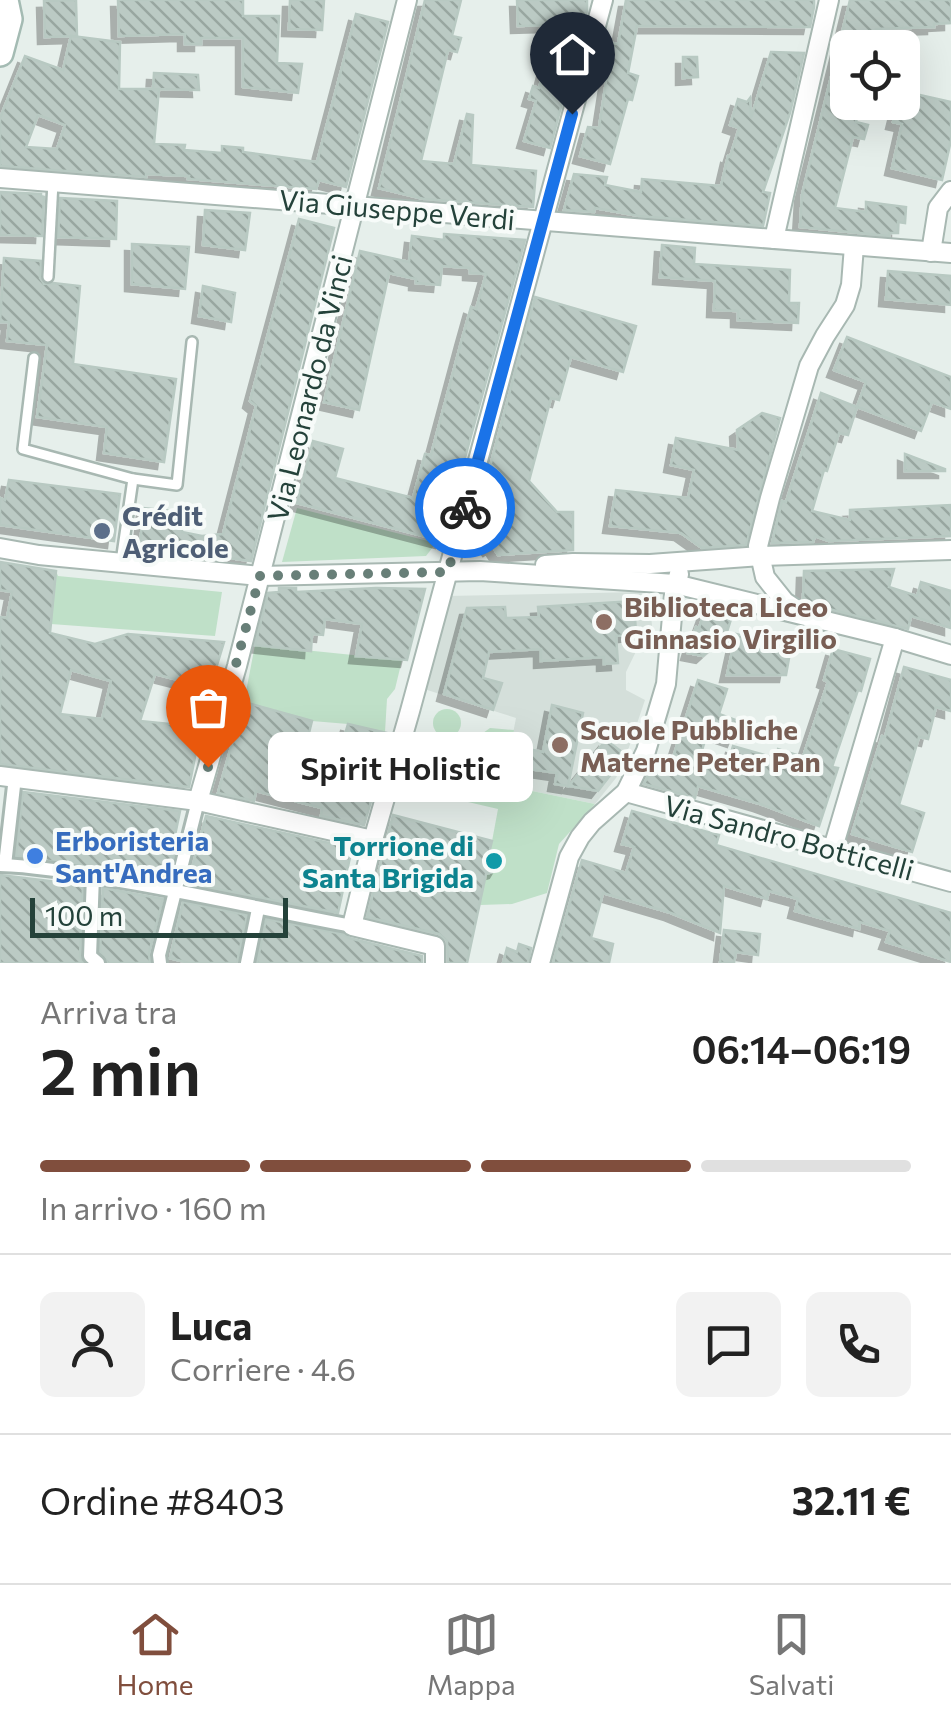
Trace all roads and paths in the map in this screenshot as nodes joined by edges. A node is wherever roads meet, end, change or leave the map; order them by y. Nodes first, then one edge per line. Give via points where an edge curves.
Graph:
1 (407, 0) edge
2 (603, 0) edge
3 (829, 0) edge
4 (0, 178) edge
5 (52, 182) junction
6 (951, 191) edge
7 (356, 205) junction
8 (543, 220) junction
9 (774, 240) junction
10 (854, 246) junction
11 (931, 252) junction
12 (951, 253) edge
13 (48, 277) dead end
14 (192, 342) dead end
15 (34, 358) dead end
16 (133, 479) junction
17 (0, 548) edge
18 (951, 550) edge
19 (761, 556) junction
20 (122, 562) junction
21 (685, 562) junction
22 (650, 564) junction
23 (480, 571) junction
24 (448, 572) junction
25 (546, 574) junction
26 (260, 576) junction
27 (668, 584) junction
28 (805, 616) junction
29 (894, 638) junction
30 (951, 655) edge
31 (8, 776) edge
32 (626, 792) junction
33 (198, 801) junction
34 (373, 840) junction
35 (833, 848) junction
36 (3, 865) edge
37 (93, 876) junction
38 (951, 882) edge
39 (174, 890) junction
40 (258, 909) junction
41 (352, 926) junction
42 (435, 955) edge
43 (160, 959) edge
44 (98, 963) edge
45 (247, 963) edge
46 (540, 963) edge

1 - 7 street, Via Leonardo da Vinci
2 - 8 street
3 - 9 street
4 - 5 street, Via Giuseppe Verdi
5 - 7 street, Via Giuseppe Verdi
5 - 13 lane
6 - 11 street via 938,208
7 - 8 street, Via Giuseppe Verdi
7 - 26 street, Via Leonardo da Vinci
8 - 9 street, Via Giuseppe Verdi
8 - 24 street
9 - 10 street, Via Giuseppe Verdi
10 - 11 street, Via Giuseppe Verdi
10 - 19 street via 844,305 798,400 758,546
11 - 12 street, Via Giuseppe Verdi
14 - 16 lane via 177,485
15 - 16 lane via 23,449
16 - 20 lane
17 - 20 street
18 - 19 street
19 - 21 street
19 - 28 street via 774,591
20 - 26 street
21 - 22 street
21 - 27 street
22 - 23 street
22 - 25 street
22 - 27 street
23 - 24 street
23 - 25 street
24 - 26 street
24 - 34 street
25 - 27 street
26 - 33 street, Via Leonardo da Vinci
27 - 28 street
27 - 32 street via 666,684
28 - 29 street
29 - 30 street
29 - 35 street
31 - 33 street
31 - 36 street
32 - 35 street, Via Sandro Botticelli
32 - 46 street via 592,822 569,857
33 - 34 street
33 - 39 street, Via Leonardo da Vinci
34 - 41 street
35 - 38 street, Via Sandro Botticelli
36 - 37 street
37 - 39 street
37 - 44 street via 90,956
39 - 40 street
39 - 43 street, Via Leonardo da Vinci
40 - 41 street
40 - 45 street
41 - 42 street

